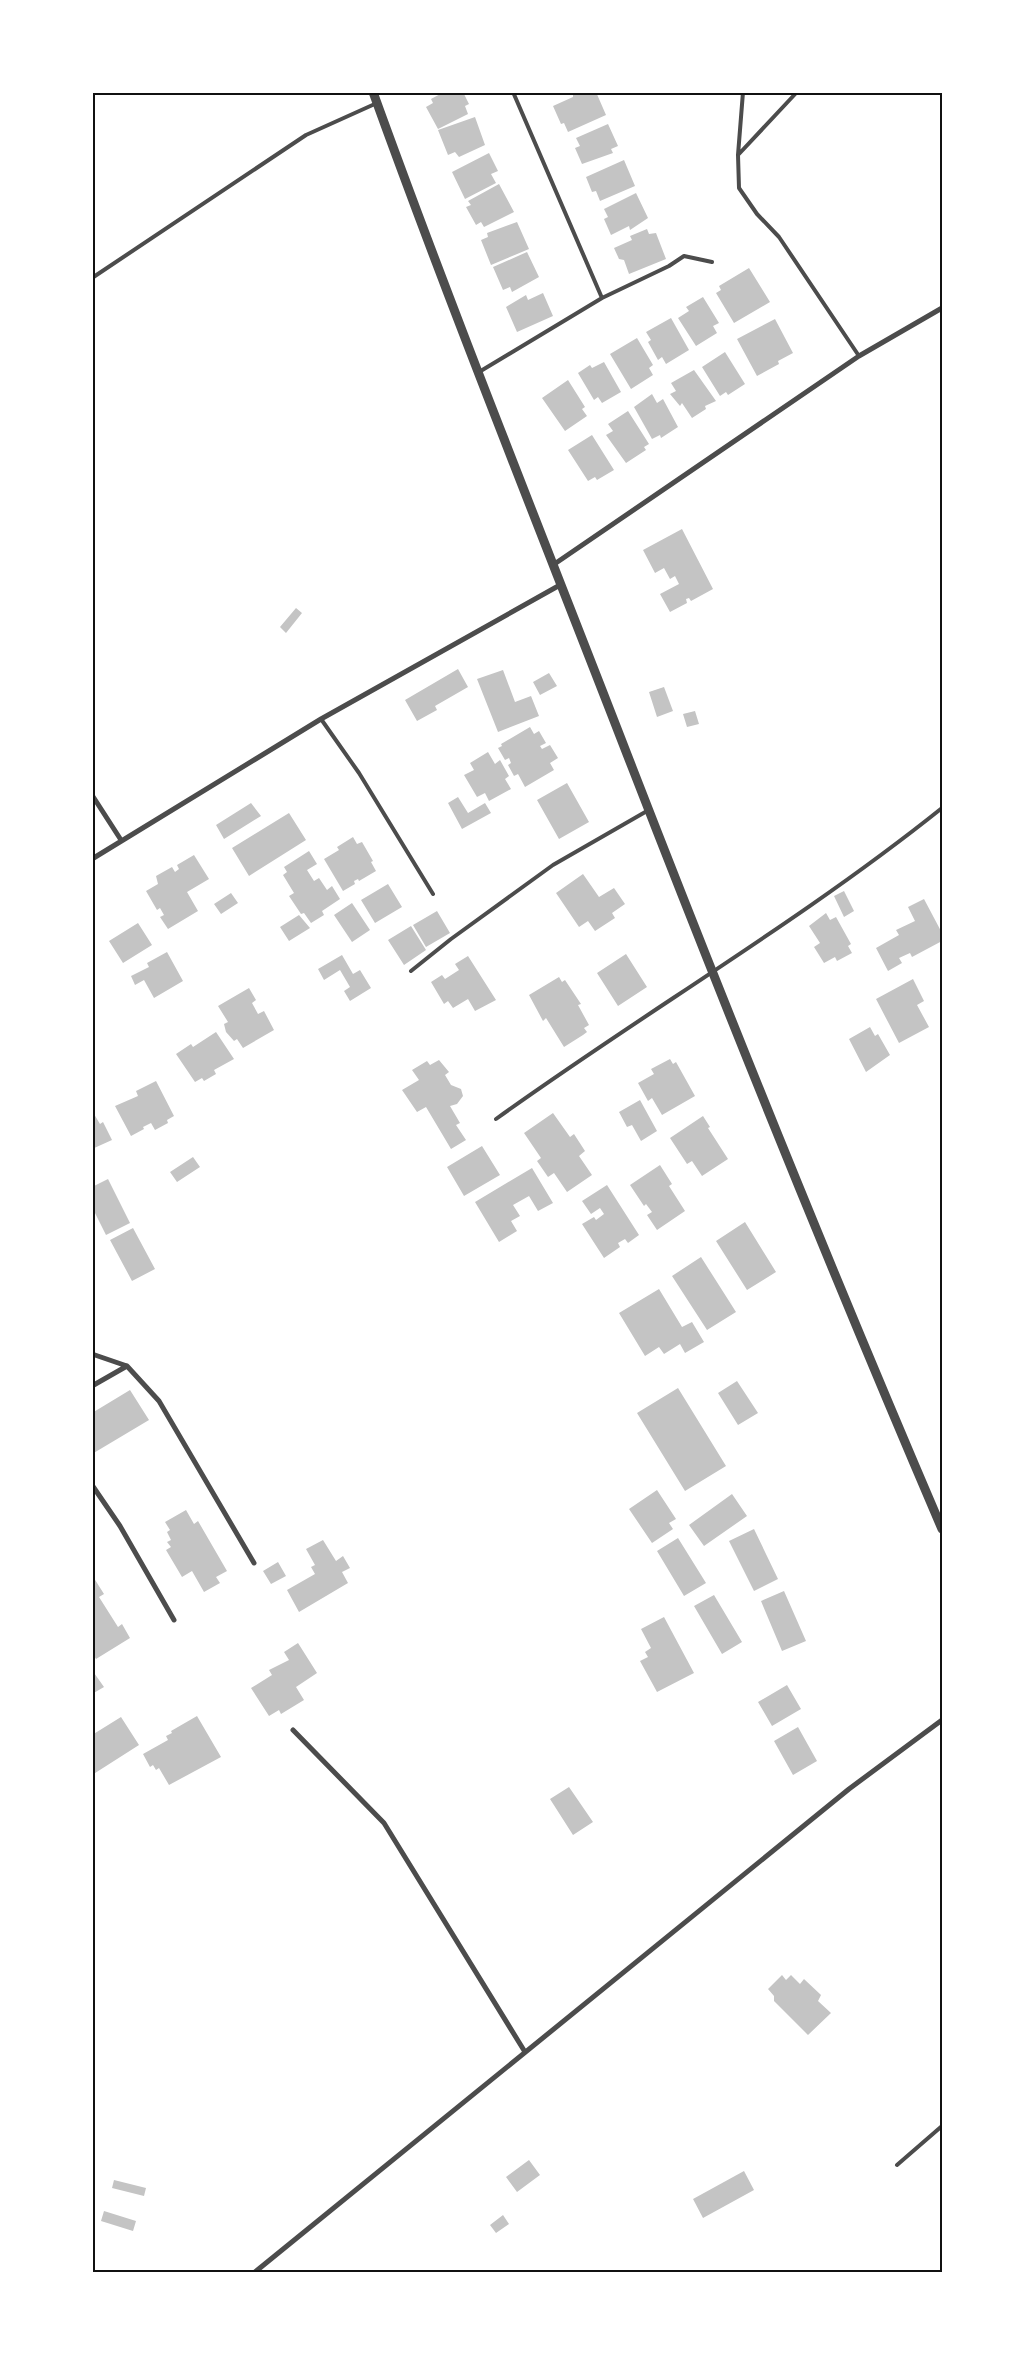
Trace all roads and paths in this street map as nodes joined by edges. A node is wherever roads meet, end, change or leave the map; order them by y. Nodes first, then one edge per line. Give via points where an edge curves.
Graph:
1 (373, 92) edge
2 (513, 92) edge
3 (743, 92) edge
4 (797, 92) edge
5 (377, 103) junction
6 (738, 155) junction
7 (712, 262) dead end
8 (92, 278) edge
9 (602, 298) junction
10 (942, 308) edge
11 (859, 356) junction
12 (479, 372) junction
13 (553, 565) junction
14 (560, 584) junction
15 (321, 719) junction
16 (92, 794) edge
17 (942, 808) edge
18 (647, 811) junction
19 (121, 840) junction
20 (92, 859) edge
21 (433, 894) dead end
22 (410, 971) dead end
23 (713, 972) junction
24 (496, 1119) dead end
25 (92, 1354) edge
26 (127, 1366) junction
27 (92, 1386) edge
28 (92, 1485) edge
29 (942, 1529) edge
30 (254, 1563) dead end
31 (174, 1620) dead end
32 (942, 1720) edge
33 (293, 1730) dead end
34 (525, 2052) junction
35 (942, 2126) edge
36 (898, 2165) dead end
37 (255, 2272) edge

1 - 5 street
2 - 9 lane
3 - 6 lane
4 - 6 lane
5 - 8 lane via 306,135
5 - 12 street
6 - 11 lane via 739,188 779,238
7 - 9 lane via 684,256 670,266
9 - 12 lane
10 - 11 street
11 - 13 street
12 - 13 street
13 - 14 street
14 - 15 street
14 - 18 street
15 - 19 street
15 - 21 lane via 359,773
16 - 19 street
17 - 23 lane via 809,907
18 - 22 lane via 553,865
18 - 23 street
19 - 20 street
23 - 24 lane via 577,1061
23 - 29 street
25 - 26 street
26 - 27 street
26 - 30 street via 159,1401
28 - 31 street via 120,1526
32 - 34 street via 849,1789
33 - 34 street via 384,1823
34 - 37 street
35 - 36 lane

